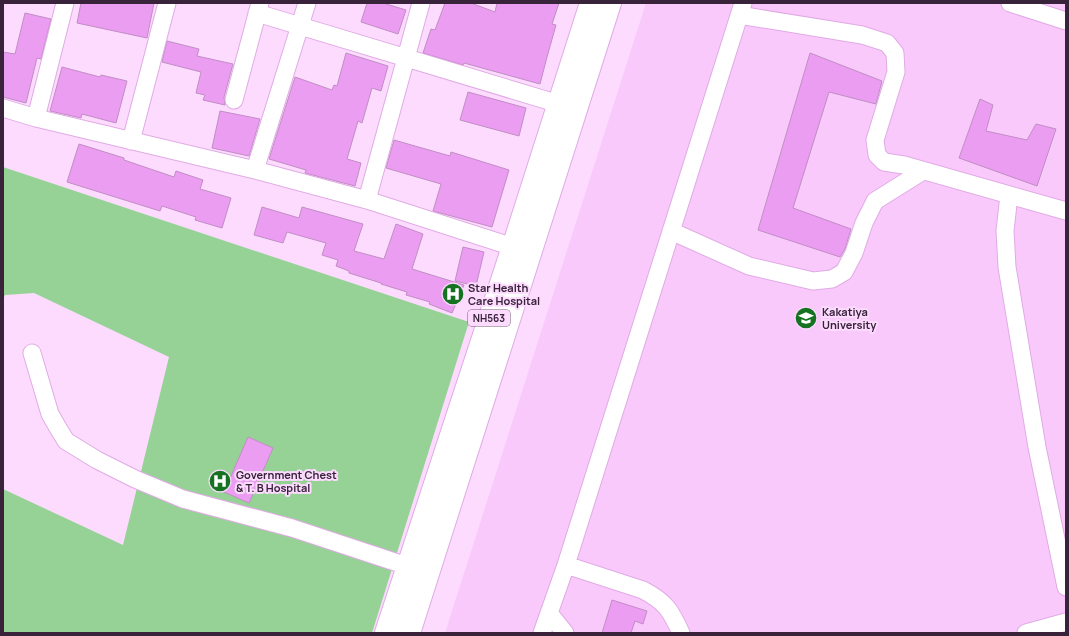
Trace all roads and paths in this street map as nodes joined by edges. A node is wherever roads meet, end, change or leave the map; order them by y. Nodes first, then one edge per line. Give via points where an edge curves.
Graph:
1 (65, 3) edge
2 (167, 3) edge
3 (307, 3) edge
4 (421, 3) edge
5 (591, 3) edge
6 (610, 3) edge
7 (1010, 3) edge
8 (259, 8) edge
9 (741, 9) edge
10 (1066, 21) edge
11 (301, 26) junction
12 (405, 59) junction
13 (234, 100) dead end
14 (559, 104) junction
15 (3, 108) edge
16 (36, 118) junction
17 (131, 141) junction
18 (255, 170) junction
19 (923, 170) junction
20 (1009, 195) junction
21 (367, 200) junction
22 (1066, 211) edge
23 (671, 230) junction
24 (513, 247) junction
25 (32, 353) dead end
26 (566, 565) junction
27 (407, 566) junction
28 (1066, 587) edge
29 (549, 613) junction
30 (1066, 622) edge
31 (386, 633) edge
32 (409, 633) edge
33 (542, 633) edge
34 (565, 633) edge
35 (681, 633) edge
36 (1026, 633) edge

1 - 16 street
2 - 17 street
3 - 11 street
4 - 12 street
5 - 14 highway, NH563
6 - 32 highway, NH563
7 - 10 street
8 - 11 street
8 - 13 street
9 - 19 street via 862,35 887,43 895,53 896,72 875,140 877,155 884,162
9 - 23 street
11 - 12 street
11 - 18 street
12 - 14 street
12 - 21 street
14 - 24 highway, NH563
15 - 16 street
16 - 17 street
17 - 18 street
18 - 21 street
19 - 20 street
19 - 23 street via 876,201 844,272 832,279 813,281 749,266
20 - 22 street
20 - 28 street via 1005,231 1007,267 1037,447
21 - 24 street
23 - 26 street
24 - 27 highway, NH563
25 - 27 street via 50,414 58,428 66,441 97,460 183,499 292,528
26 - 29 street
26 - 35 street via 644,590 665,604
27 - 31 highway, NH563
29 - 33 street
29 - 34 street
30 - 36 street

